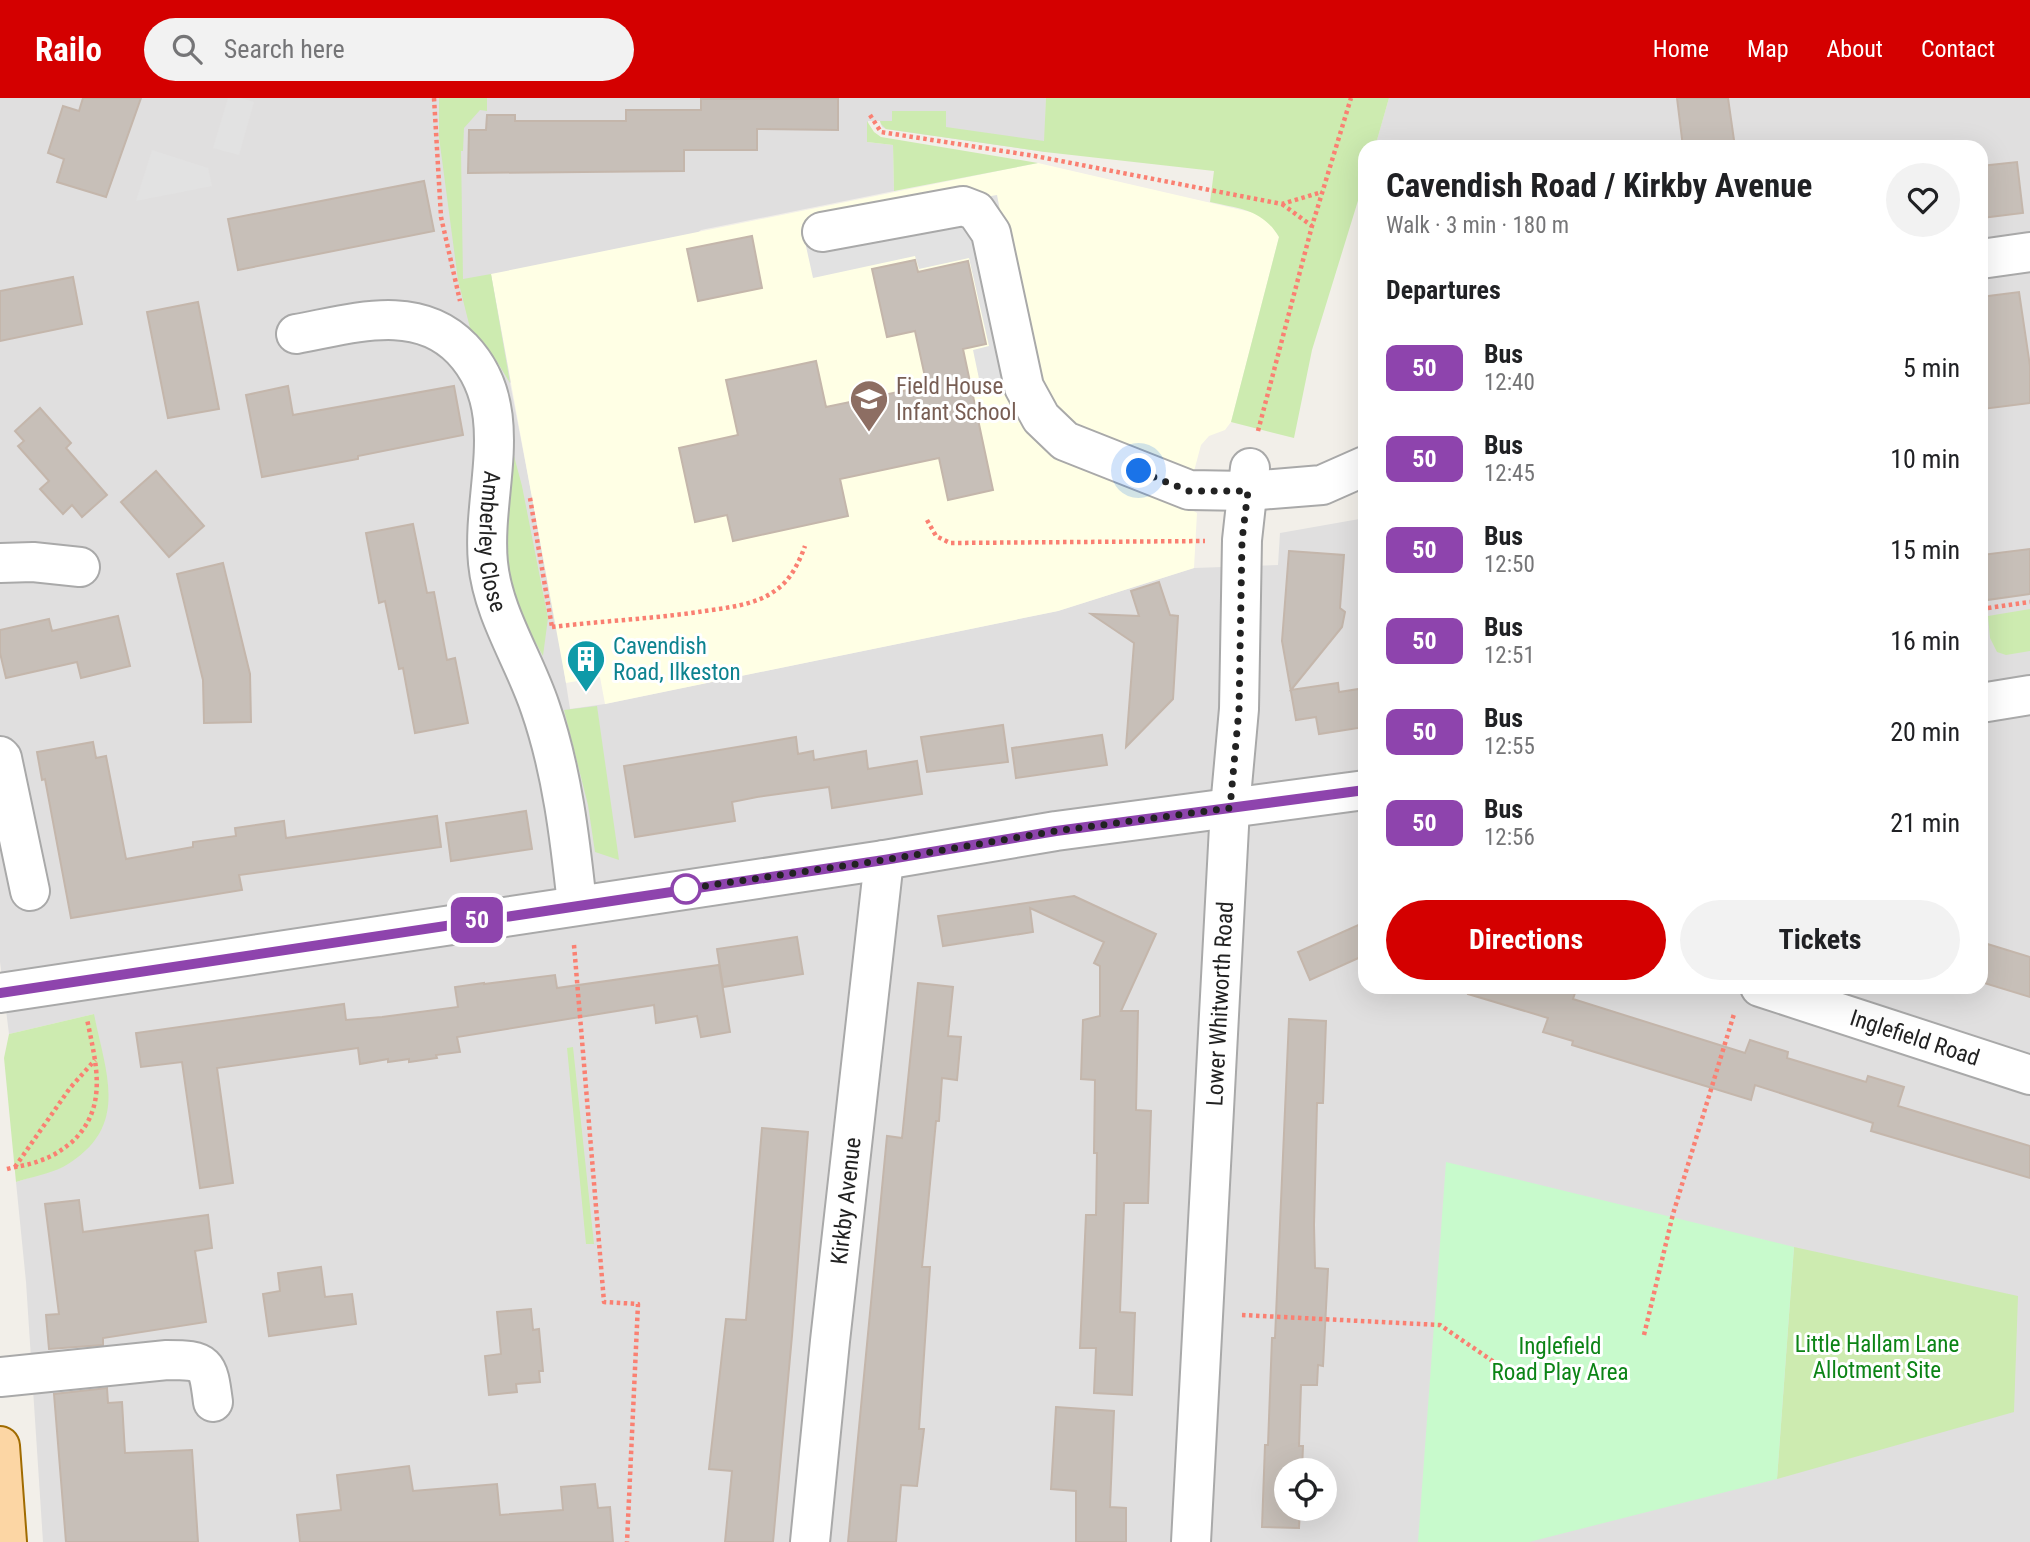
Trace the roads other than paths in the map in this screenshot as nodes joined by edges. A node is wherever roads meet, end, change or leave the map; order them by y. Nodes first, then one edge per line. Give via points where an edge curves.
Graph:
1 (822, 232) dead end
2 (2030, 252) edge
3 (1988, 258) edge
4 (296, 334) dead end
5 (1252, 463) junction
6 (1358, 469) edge
7 (2, 554) edge
8 (80, 567) dead end
9 (2030, 695) edge
10 (1988, 702) edge
11 (0, 756) edge
12 (1358, 792) edge
13 (1230, 808) junction
14 (884, 860) junction
15 (30, 891) dead end
16 (575, 921) junction
17 (0, 993) edge
18 (1749, 995) edge
19 (2030, 1075) edge
20 (0, 1377) edge
21 (213, 1402) dead end
22 (0, 1446) edge
23 (7, 1542) edge
24 (810, 1542) edge
25 (1191, 1542) edge

1 - 5 street via 963,206 976,211 991,233 1024,387 1041,418 1065,441 1189,491
2 - 3 street
4 - 16 street, Amberley Close via 374,320 412,322 429,327 461,349 485,385 495,448 487,536 490,573 499,607 542,711 567,824
5 - 6 street via 1322,485
5 - 13 street, Lower Whitworth Road via 1242,540 1239,709
7 - 8 street
9 - 10 street
11 - 15 street
12 - 13 street
13 - 14 street
13 - 25 street, Lower Whitworth Road
14 - 16 street
14 - 24 street, Kirkby Avenue
16 - 17 street
18 - 19 street, Inglefield Road
20 - 21 street via 166,1352 205,1367
22 - 23 main road

